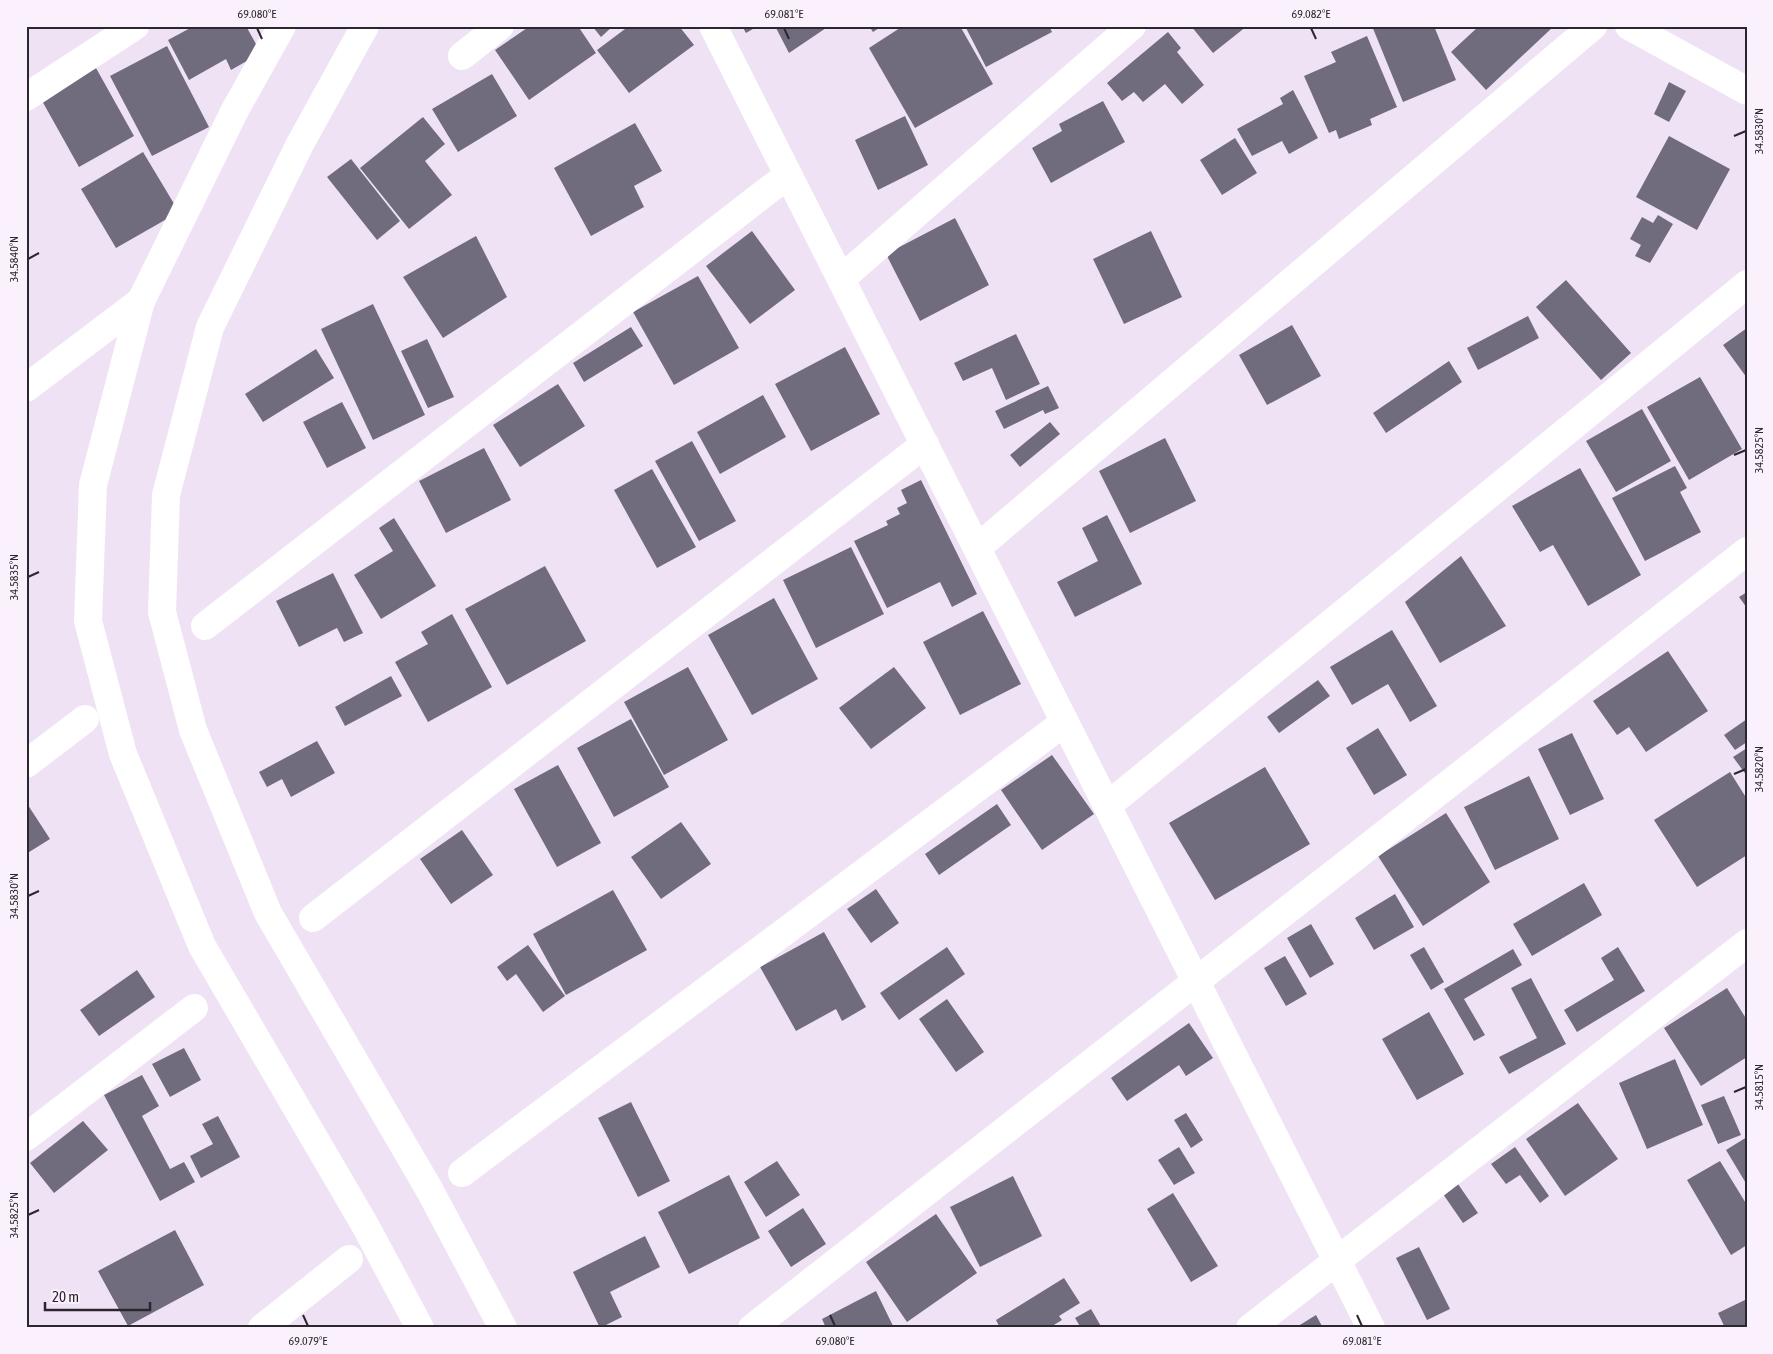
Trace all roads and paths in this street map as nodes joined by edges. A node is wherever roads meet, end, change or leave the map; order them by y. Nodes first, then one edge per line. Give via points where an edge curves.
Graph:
1 (135, 26) edge
2 (282, 26) edge
3 (365, 26) edge
4 (500, 26) edge
5 (713, 26) edge
6 (1132, 26) edge
7 (1593, 26) edge
8 (1629, 26) edge
9 (462, 56) dead end
10 (1747, 91) edge
11 (26, 97) edge
12 (788, 175) junction
13 (841, 279) junction
14 (1747, 284) edge
15 (141, 301) junction
16 (26, 388) edge
17 (925, 444) junction
18 (977, 548) junction
19 (1747, 552) edge
20 (204, 626) dead end
21 (85, 719) dead end
22 (1065, 722) junction
23 (26, 764) edge
24 (1107, 806) junction
25 (313, 918) dead end
26 (1747, 943) edge
27 (1195, 980) junction
28 (194, 1008) dead end
29 (26, 1137) edge
30 (462, 1173) dead end
31 (349, 1259) dead end
32 (1337, 1260) junction
33 (262, 1328) edge
34 (420, 1328) edge
35 (503, 1328) edge
36 (752, 1328) edge
37 (1250, 1328) edge
38 (1371, 1328) edge

1 - 11 street
2 - 15 street via 235,110
3 - 35 street via 300,144 210,326 166,495 162,612 193,730 268,913 429,1188
4 - 9 street
5 - 12 street
6 - 13 street
7 - 18 street
8 - 10 street
12 - 13 street
12 - 20 street
13 - 17 street
14 - 24 street
15 - 16 street
15 - 34 street via 92,494 88,621 123,754 202,946 365,1225
17 - 18 street
17 - 25 street
18 - 22 street
19 - 27 street
21 - 23 street
22 - 24 street
22 - 30 street
24 - 27 street
26 - 32 street
27 - 32 street
27 - 36 street
28 - 29 street
31 - 33 street
32 - 37 street
32 - 38 street

